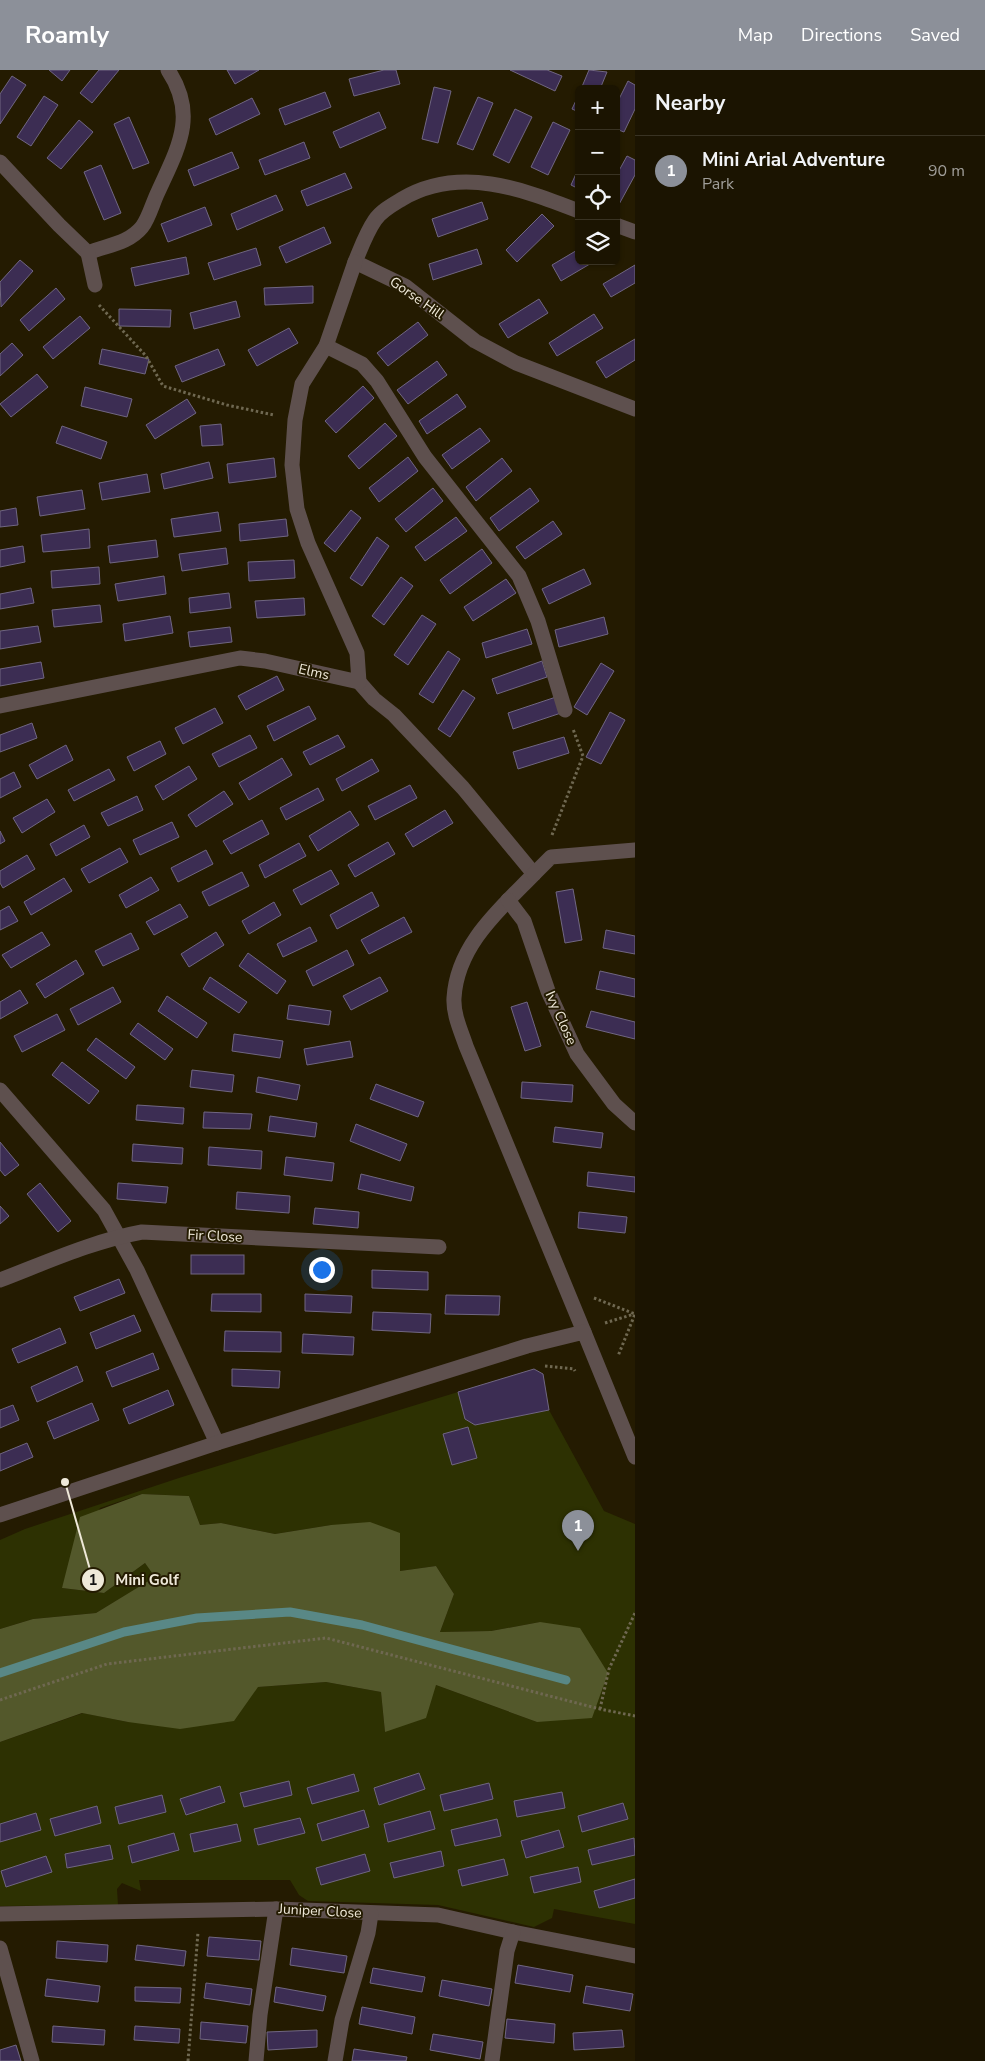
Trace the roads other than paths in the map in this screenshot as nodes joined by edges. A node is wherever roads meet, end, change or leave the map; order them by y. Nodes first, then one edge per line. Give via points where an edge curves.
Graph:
1 (168, 70) edge
2 (0, 162) edge
3 (575, 209) edge
4 (620, 226) edge
5 (635, 232) edge
6 (88, 253) junction
7 (356, 262) junction
8 (95, 285) road end
9 (326, 346) junction
10 (635, 409) edge
11 (359, 682) junction
12 (0, 706) edge
13 (565, 710) road end
14 (635, 850) edge
15 (534, 874) junction
16 (508, 900) junction
17 (0, 1090) edge
18 (635, 1123) edge
19 (118, 1236) junction
20 (439, 1247) dead end
21 (0, 1280) edge
22 (584, 1332) junction
23 (217, 1443) junction
24 (635, 1457) edge
25 (0, 1515) edge
26 (276, 1909) junction
27 (0, 1914) edge
28 (371, 1914) junction
29 (513, 1932) junction
30 (0, 1948) edge
31 (635, 1956) edge
32 (32, 2061) edge
33 (256, 2061) edge
34 (335, 2061) edge
35 (492, 2061) edge

1 - 6 lane via 183,102 180,143 142,226 122,242
2 - 6 lane
3 - 7 lane via 526,190 498,185 473,181 437,186 412,193 381,213 368,231
4 - 5 lane
6 - 8 lane
7 - 9 lane
7 - 10 lane, Gorse Hill via 405,286 475,341 516,363
9 - 11 lane via 302,384 295,420 292,465 297,510 308,544 357,653
9 - 13 lane via 362,364 377,381 425,457 519,576 538,621
11 - 12 lane, Elms via 240,658
11 - 15 lane via 394,714 462,788
14 - 15 lane via 551,857
15 - 16 lane
16 - 18 lane, Ivy Close via 524,921 548,991 577,1054 614,1104
16 - 22 lane via 474,939 459,973 454,999 458,1022
17 - 19 lane via 104,1210
19 - 20 lane, Fir Close via 142,1232
19 - 21 lane, Fir Close
19 - 23 lane
22 - 23 lane via 527,1346
22 - 24 lane
23 - 25 lane
26 - 27 lane, Juniper Close
26 - 28 lane, Juniper Close
26 - 33 lane
28 - 29 lane, Juniper Close via 438,1915
28 - 34 lane via 342,2020
29 - 31 lane, Juniper Close
29 - 35 lane via 507,1951
30 - 32 lane

